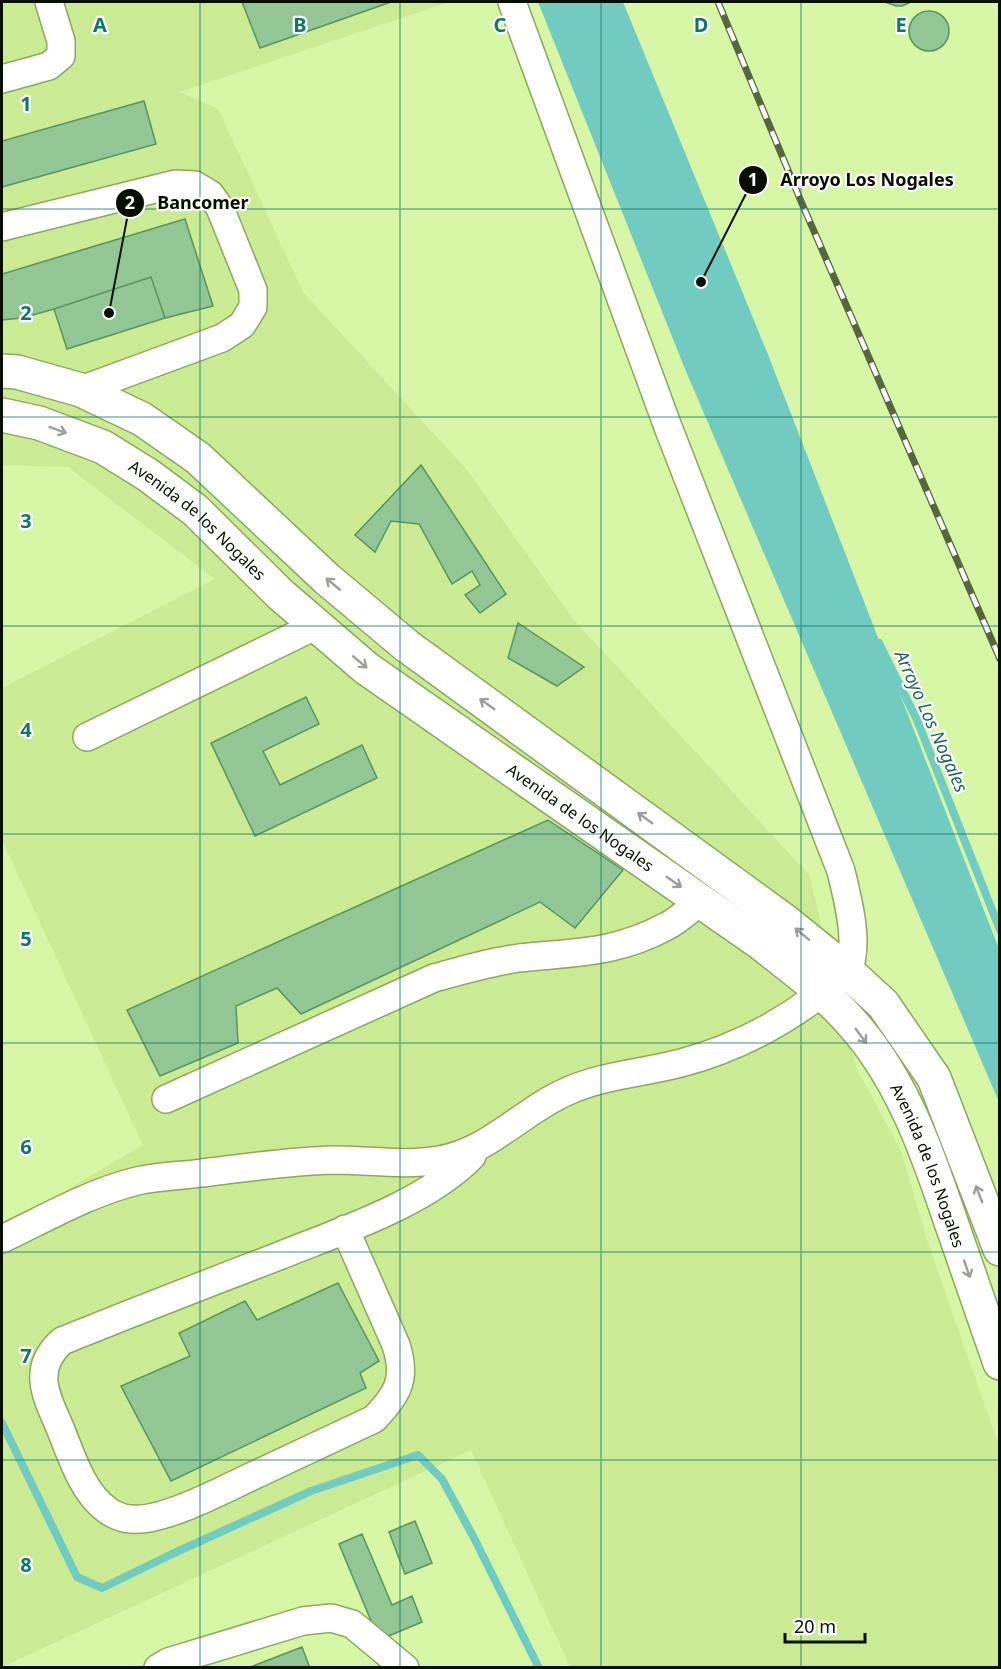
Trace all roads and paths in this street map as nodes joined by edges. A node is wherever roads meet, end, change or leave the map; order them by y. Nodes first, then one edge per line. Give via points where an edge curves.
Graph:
1 (49, 2) edge
2 (512, 2) edge
3 (2, 79) edge
4 (2, 227) edge
5 (2, 370) edge
6 (81, 390) junction
7 (2, 415) edge
8 (317, 625) junction
9 (87, 737) dead end
10 (701, 901) junction
11 (847, 971) junction
12 (821, 993) junction
13 (166, 1099) dead end
14 (483, 1145) junction
15 (345, 1229) junction
16 (2, 1239) edge
17 (999, 1248) edge
18 (999, 1363) edge
19 (158, 1668) edge
20 (405, 1668) edge

1 - 3 lane via 61,41 61,56 49,66
2 - 11 lane via 668,427 841,871 853,944
4 - 6 lane via 175,184 195,185 210,194 220,208 254,290 254,307 243,325 222,338
5 - 6 main road
11 -> 6 main road via 766,907 407,646 327,579 198,458 142,419
7 -> 8 main road, Avenida de los Nogales via 39,423 103,447 148,475 195,510
8 - 9 lane
8 -> 10 main road, Avenida de los Nogales via 366,668
10 - 12 main road, Avenida de los Nogales
10 - 13 lane via 670,925 605,950 509,960 434,978
11 - 12 lane
17 -> 11 main road via 934,1078 882,1004
12 - 14 lane via 748,1040 678,1063 569,1090 540,1104
12 -> 18 main road, Avenida de los Nogales via 885,1068 917,1126
14 - 15 lane via 458,1170 430,1188
14 - 16 lane via 440,1160 333,1160 136,1181
15 - 15 lane via 62,1341 50,1352 44,1370 45,1388 90,1496 108,1511 131,1520 156,1517 217,1493 374,1419 390,1402 400,1382 402,1362
19 - 20 lane via 303,1621 331,1618 352,1624

